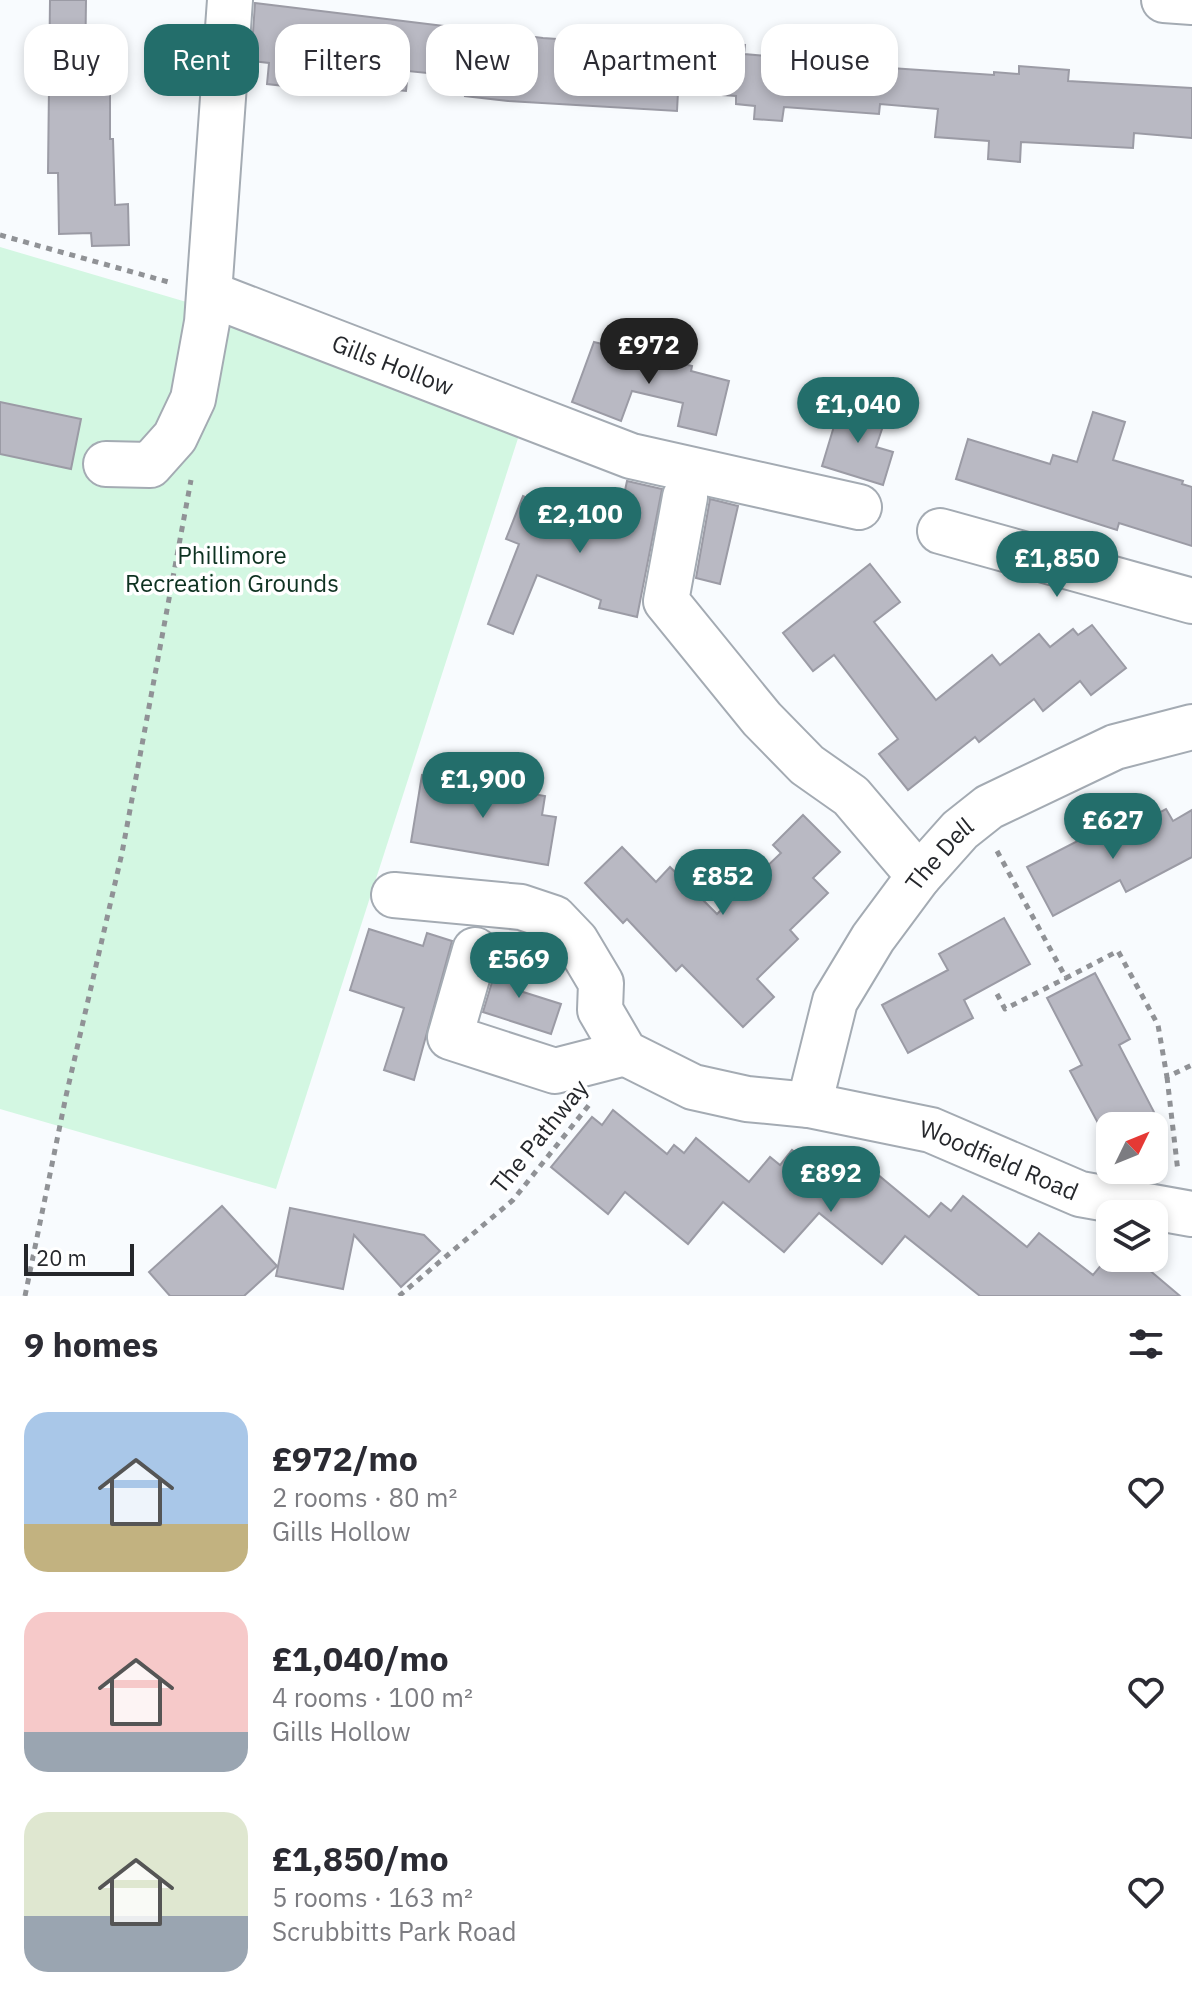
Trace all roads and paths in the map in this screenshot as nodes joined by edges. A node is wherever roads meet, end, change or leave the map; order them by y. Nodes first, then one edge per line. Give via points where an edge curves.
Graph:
1 (230, 0) edge
2 (1164, 0) edge
3 (1192, 2) edge
4 (0, 235) edge
5 (210, 294) junction
6 (106, 464) dead end
7 (192, 478) dead end
8 (685, 497) dead end
9 (859, 507) dead end
10 (940, 531) dead end
11 (1192, 601) edge
12 (1192, 727) edge
13 (978, 815) junction
14 (919, 876) junction
15 (394, 895) dead end
16 (475, 950) dead end
17 (1066, 978) junction
18 (997, 994) dead end
19 (625, 1053) junction
20 (1192, 1065) edge
21 (1167, 1077) junction
22 (809, 1105) junction
23 (1188, 1213) edge
24 (25, 1296) edge
25 (399, 1296) edge

1 - 5 street
2 - 3 street
4 - 5 path
5 - 6 street via 193,399 175,437 150,465
5 - 9 street, Gills Hollow via 631,456
7 - 24 path via 122,853
8 - 14 street via 666,601 762,719 807,765 851,796
10 - 11 street
12 - 13 street, The Dell via 1115,747
13 - 14 street, The Dell
13 - 17 path
14 - 22 street, The Dell via 835,1001
15 - 19 street via 521,907 554,918 576,941 601,983 600,1010
16 - 19 street via 450,1037 555,1071
17 - 18 path via 1005,1009
17 - 21 path via 1118,951 1158,1025
19 - 22 street, Woodfield Road via 693,1087
19 - 25 path, The Pathway via 513,1200
20 - 21 path
21 - 23 path
22 - 23 street, Woodfield Road via 931,1130 1080,1194

